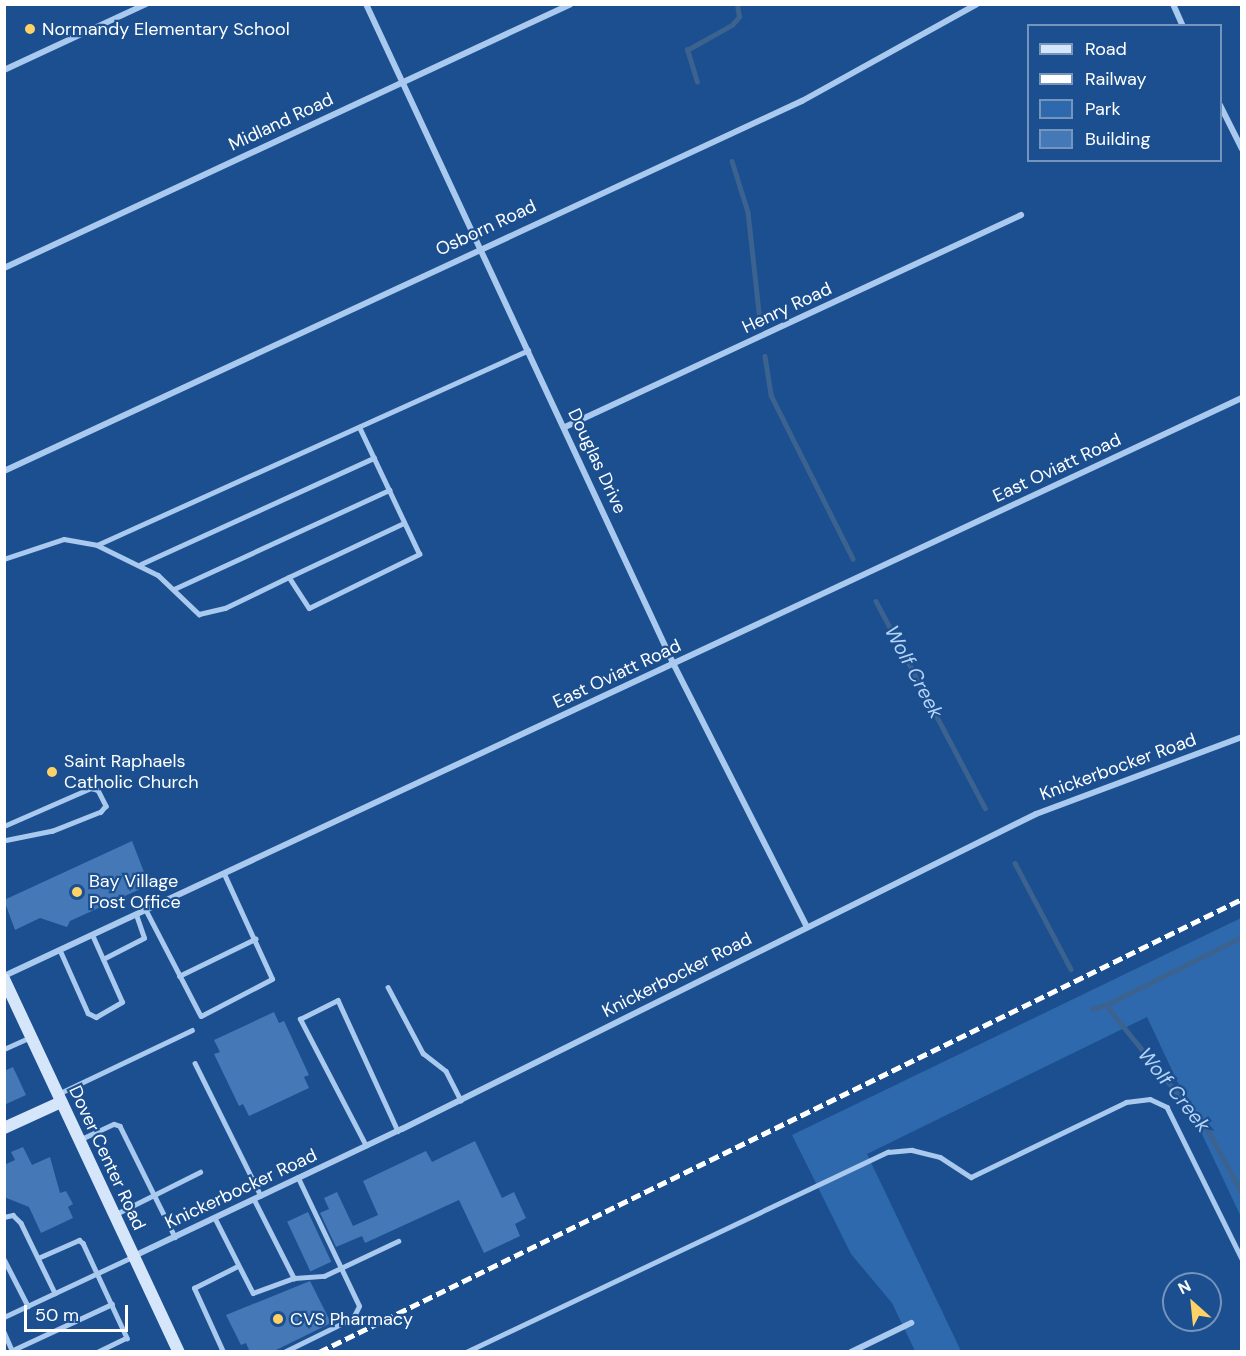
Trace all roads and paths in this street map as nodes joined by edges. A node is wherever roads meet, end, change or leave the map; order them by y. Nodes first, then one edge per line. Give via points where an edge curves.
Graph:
1 (146, 4) edge
2 (366, 4) edge
3 (571, 4) edge
4 (977, 4) edge
5 (1173, 4) edge
6 (1182, 24) edge
7 (4, 70) edge
8 (402, 82) junction
9 (1222, 107) edge
10 (1242, 149) edge
11 (1021, 215) dead end
12 (478, 247) junction
13 (4, 268) edge
14 (528, 350) junction
15 (1242, 398) edge
16 (359, 427) junction
17 (565, 428) junction
18 (374, 458) junction
19 (4, 471) edge
20 (389, 490) junction
21 (404, 523) junction
22 (97, 545) junction
23 (4, 559) edge
24 (141, 564) junction
25 (289, 577) junction
26 (174, 589) junction
27 (674, 664) junction
28 (1242, 737) edge
29 (4, 826) edge
30 (4, 841) edge
31 (224, 874) junction
32 (146, 910) junction
33 (136, 915) junction
34 (807, 927) junction
35 (92, 935) junction
36 (255, 939) junction
37 (60, 950) junction
38 (103, 959) junction
39 (179, 976) junction
40 (5, 982) edge
41 (387, 987) dead end
42 (192, 1030) dead end
43 (31, 1037) junction
44 (4, 1049) edge
45 (195, 1063) dead end
46 (59, 1098) junction
47 (461, 1100) junction
48 (4, 1128) edge
49 (398, 1131) junction
50 (79, 1140) junction
51 (366, 1146) junction
52 (200, 1172) dead end
53 (298, 1178) junction
54 (154, 1195) junction
55 (257, 1198) junction
56 (114, 1215) junction
57 (4, 1217) edge
58 (215, 1218) junction
59 (174, 1237) junction
60 (398, 1241) dead end
61 (134, 1256) junction
62 (38, 1258) junction
63 (4, 1259) edge
64 (1242, 1259) edge
65 (238, 1266) junction
66 (342, 1268) junction
67 (97, 1273) junction
68 (294, 1278) junction
69 (55, 1293) junction
70 (111, 1304) junction
71 (27, 1306) junction
72 (4, 1317) edge
73 (911, 1323) dead end
74 (4, 1332) edge
75 (13, 1351) edge
76 (98, 1352) edge
77 (179, 1352) edge
78 (224, 1352) edge
79 (284, 1352) edge
80 (466, 1352) edge
81 (851, 1352) edge

1 - 7 street
2 - 8 street, Douglas Drive
3 - 8 street, Midland Road
4 - 12 street, Osborn Road via 802,101
5 - 6 street
8 - 12 street, Douglas Drive
8 - 13 street, Midland Road
9 - 10 street
11 - 17 street, Henry Road
12 - 14 street, Douglas Drive
12 - 19 street, Osborn Road
14 - 16 lane
14 - 17 street, Douglas Drive
15 - 27 street, East Oviatt Road
16 - 18 lane
16 - 22 lane
17 - 27 street, Douglas Drive
18 - 20 lane
18 - 24 lane
20 - 21 lane
20 - 26 lane
21 - 25 lane
21 - 25 lane via 419,554 309,608
22 - 23 lane via 64,539
22 - 24 lane via 110,555
24 - 26 lane
25 - 26 lane via 225,608 199,614
27 - 31 street, East Oviatt Road
27 - 34 street, Douglas Drive
28 - 34 street, Knickerbocker Road via 1036,814
29 - 30 lane via 91,788 98,790 106,806 101,812 53,831
31 - 32 street, East Oviatt Road
31 - 36 lane
32 - 33 street, East Oviatt Road
32 - 39 lane
33 - 35 street, East Oviatt Road
33 - 38 lane via 144,938
34 - 47 street, Knickerbocker Road
35 - 37 street, East Oviatt Road
35 - 38 lane
36 - 39 lane
36 - 39 lane via 272,979 201,1017
37 - 38 lane via 91,1016 122,1002
37 - 40 street, East Oviatt Road
40 - 43 street, Dover Center Road
41 - 47 lane via 423,1053 446,1071
42 - 46 lane
43 - 44 lane
43 - 46 street, Dover Center Road
45 - 55 lane
46 - 48 street
46 - 50 street, Dover Center Road
47 - 49 street, Knickerbocker Road
49 - 51 street, Knickerbocker Road
49 - 51 lane via 338,1000 300,1019
50 - 54 lane via 114,1124 120,1126
50 - 56 street, Dover Center Road
51 - 53 street, Knickerbocker Road
52 - 54 lane
53 - 55 street, Knickerbocker Road
53 - 66 lane
54 - 56 lane
54 - 59 lane
55 - 58 street, Knickerbocker Road
55 - 68 lane
56 - 61 street, Dover Center Road
57 - 62 lane via 17,1218
58 - 59 street, Knickerbocker Road
58 - 65 lane
59 - 61 street, Knickerbocker Road
60 - 66 lane
61 - 67 lane
61 - 77 street, Dover Center Road
62 - 67 lane via 79,1240
62 - 69 lane
63 - 71 lane
64 - 80 lane via 1167,1107 1150,1099 1126,1102 970,1177 940,1157 912,1150 888,1152
65 - 68 lane via 253,1293
65 - 78 lane via 195,1288
66 - 68 lane via 324,1276
66 - 79 lane via 357,1299 356,1315
67 - 69 lane
67 - 70 lane
69 - 71 lane
70 - 75 lane
70 - 76 lane via 128,1338
71 - 72 lane
73 - 81 street
74 - 75 lane

